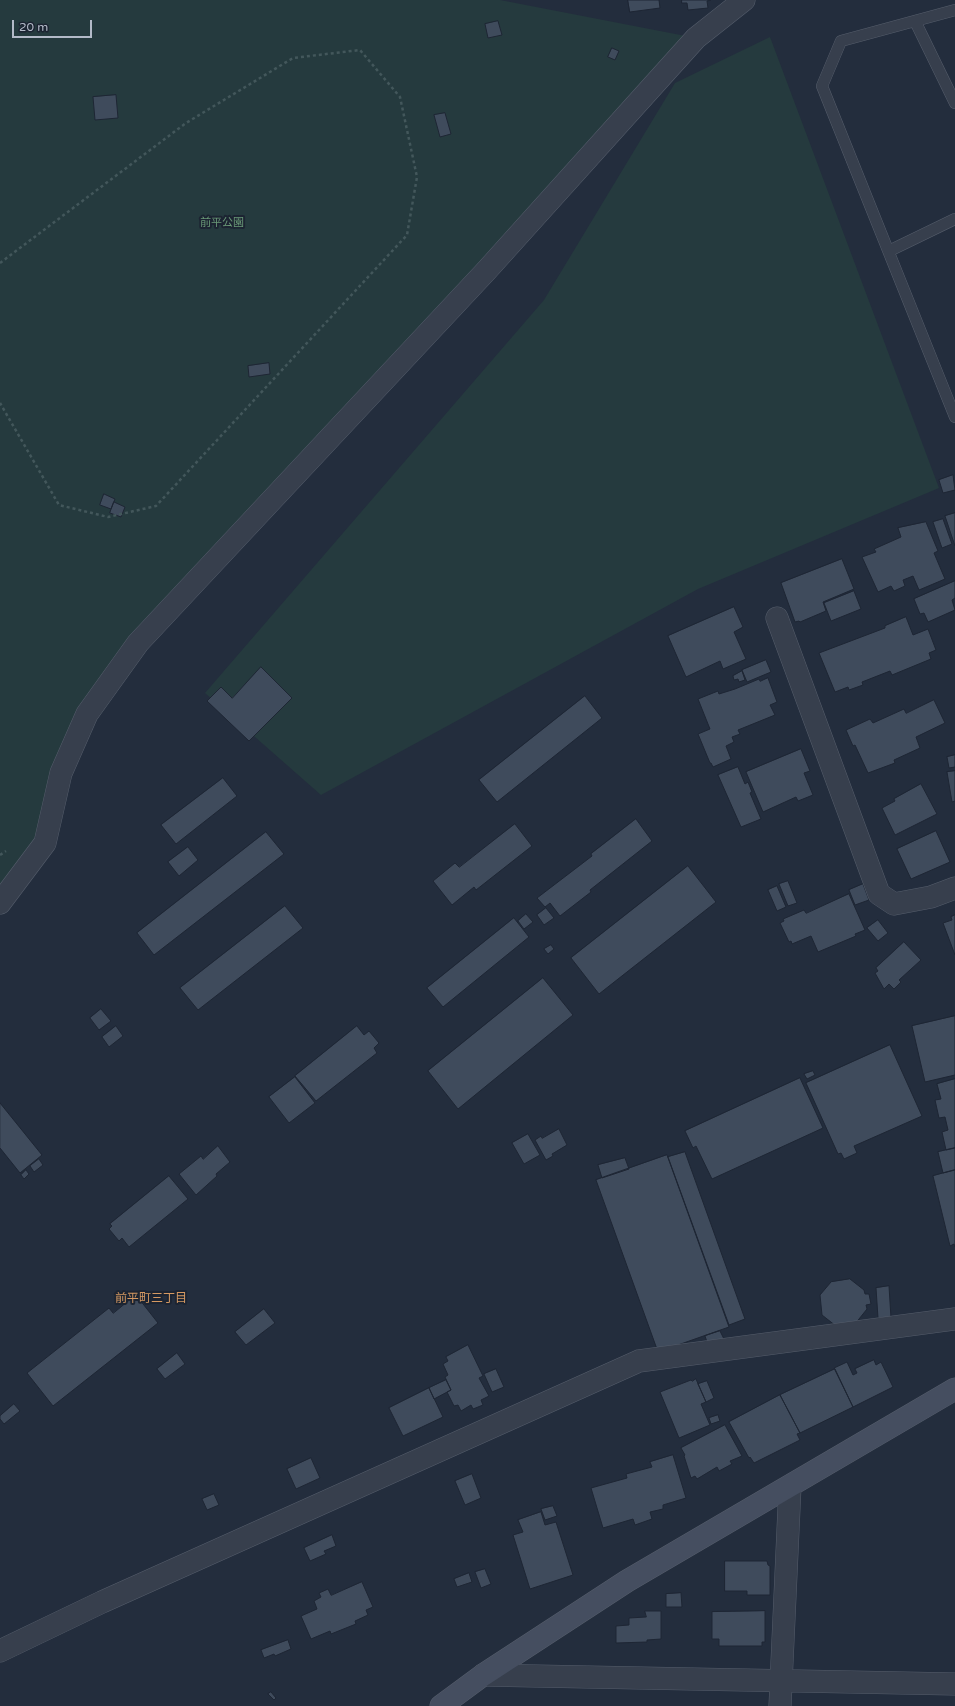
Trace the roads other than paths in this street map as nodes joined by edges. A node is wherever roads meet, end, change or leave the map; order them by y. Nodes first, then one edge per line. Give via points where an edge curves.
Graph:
1 (744, 0) edge
2 (955, 10) edge
3 (915, 21) junction
4 (955, 103) edge
5 (955, 219) edge
6 (889, 251) junction
7 (955, 417) edge
8 (777, 618) dead end
9 (955, 888) edge
10 (0, 903) edge
11 (955, 1319) edge
12 (955, 1389) edge
13 (790, 1486) junction
14 (0, 1651) edge
15 (483, 1675) junction
16 (780, 1681) junction
17 (955, 1684) edge
18 (440, 1706) edge
19 (780, 1706) edge

1 - 10 street via 696,38 487,270 138,643 86,714 61,773 44,843
2 - 3 lane
3 - 4 lane
3 - 6 lane via 841,41 822,86
5 - 6 lane
6 - 7 lane
8 - 9 street via 879,894 894,904 931,897
11 - 14 street via 639,1361 109,1599
12 - 13 street
13 - 15 street via 626,1581
13 - 16 street
15 - 16 street
15 - 18 street
16 - 17 street
16 - 19 street

